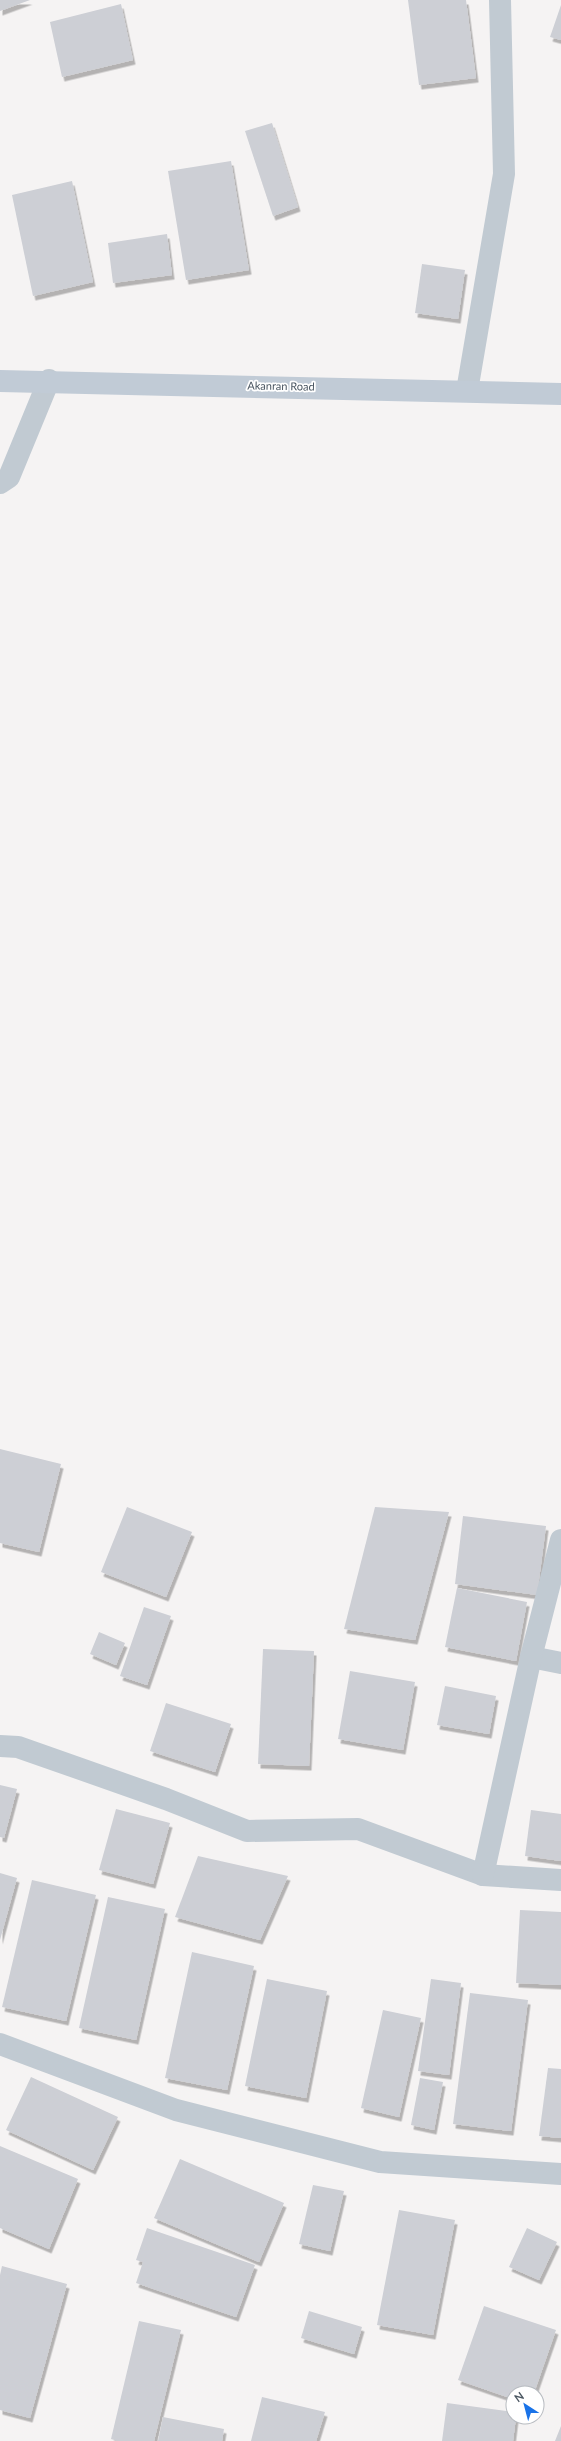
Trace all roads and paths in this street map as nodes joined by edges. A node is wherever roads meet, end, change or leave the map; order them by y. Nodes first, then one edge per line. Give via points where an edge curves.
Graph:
1 (500, 0) edge
2 (49, 380) junction
3 (0, 381) edge
4 (468, 391) junction
5 (561, 394) edge
6 (0, 483) edge
7 (561, 1540) edge
8 (531, 1657) junction
9 (561, 1663) edge
10 (0, 1746) edge
11 (483, 1875) junction
12 (561, 1880) edge
13 (0, 2044) edge
14 (561, 2174) edge

1 - 4 street via 504,174
2 - 3 main road, Akanran Road
2 - 4 main road, Akanran Road
2 - 6 street via 9,476
4 - 5 main road, Akanran Road
7 - 8 street
8 - 9 street
8 - 11 street
10 - 11 street via 18,1747 166,1799 247,1831 358,1829
11 - 12 street
13 - 14 street via 176,2110 380,2162

